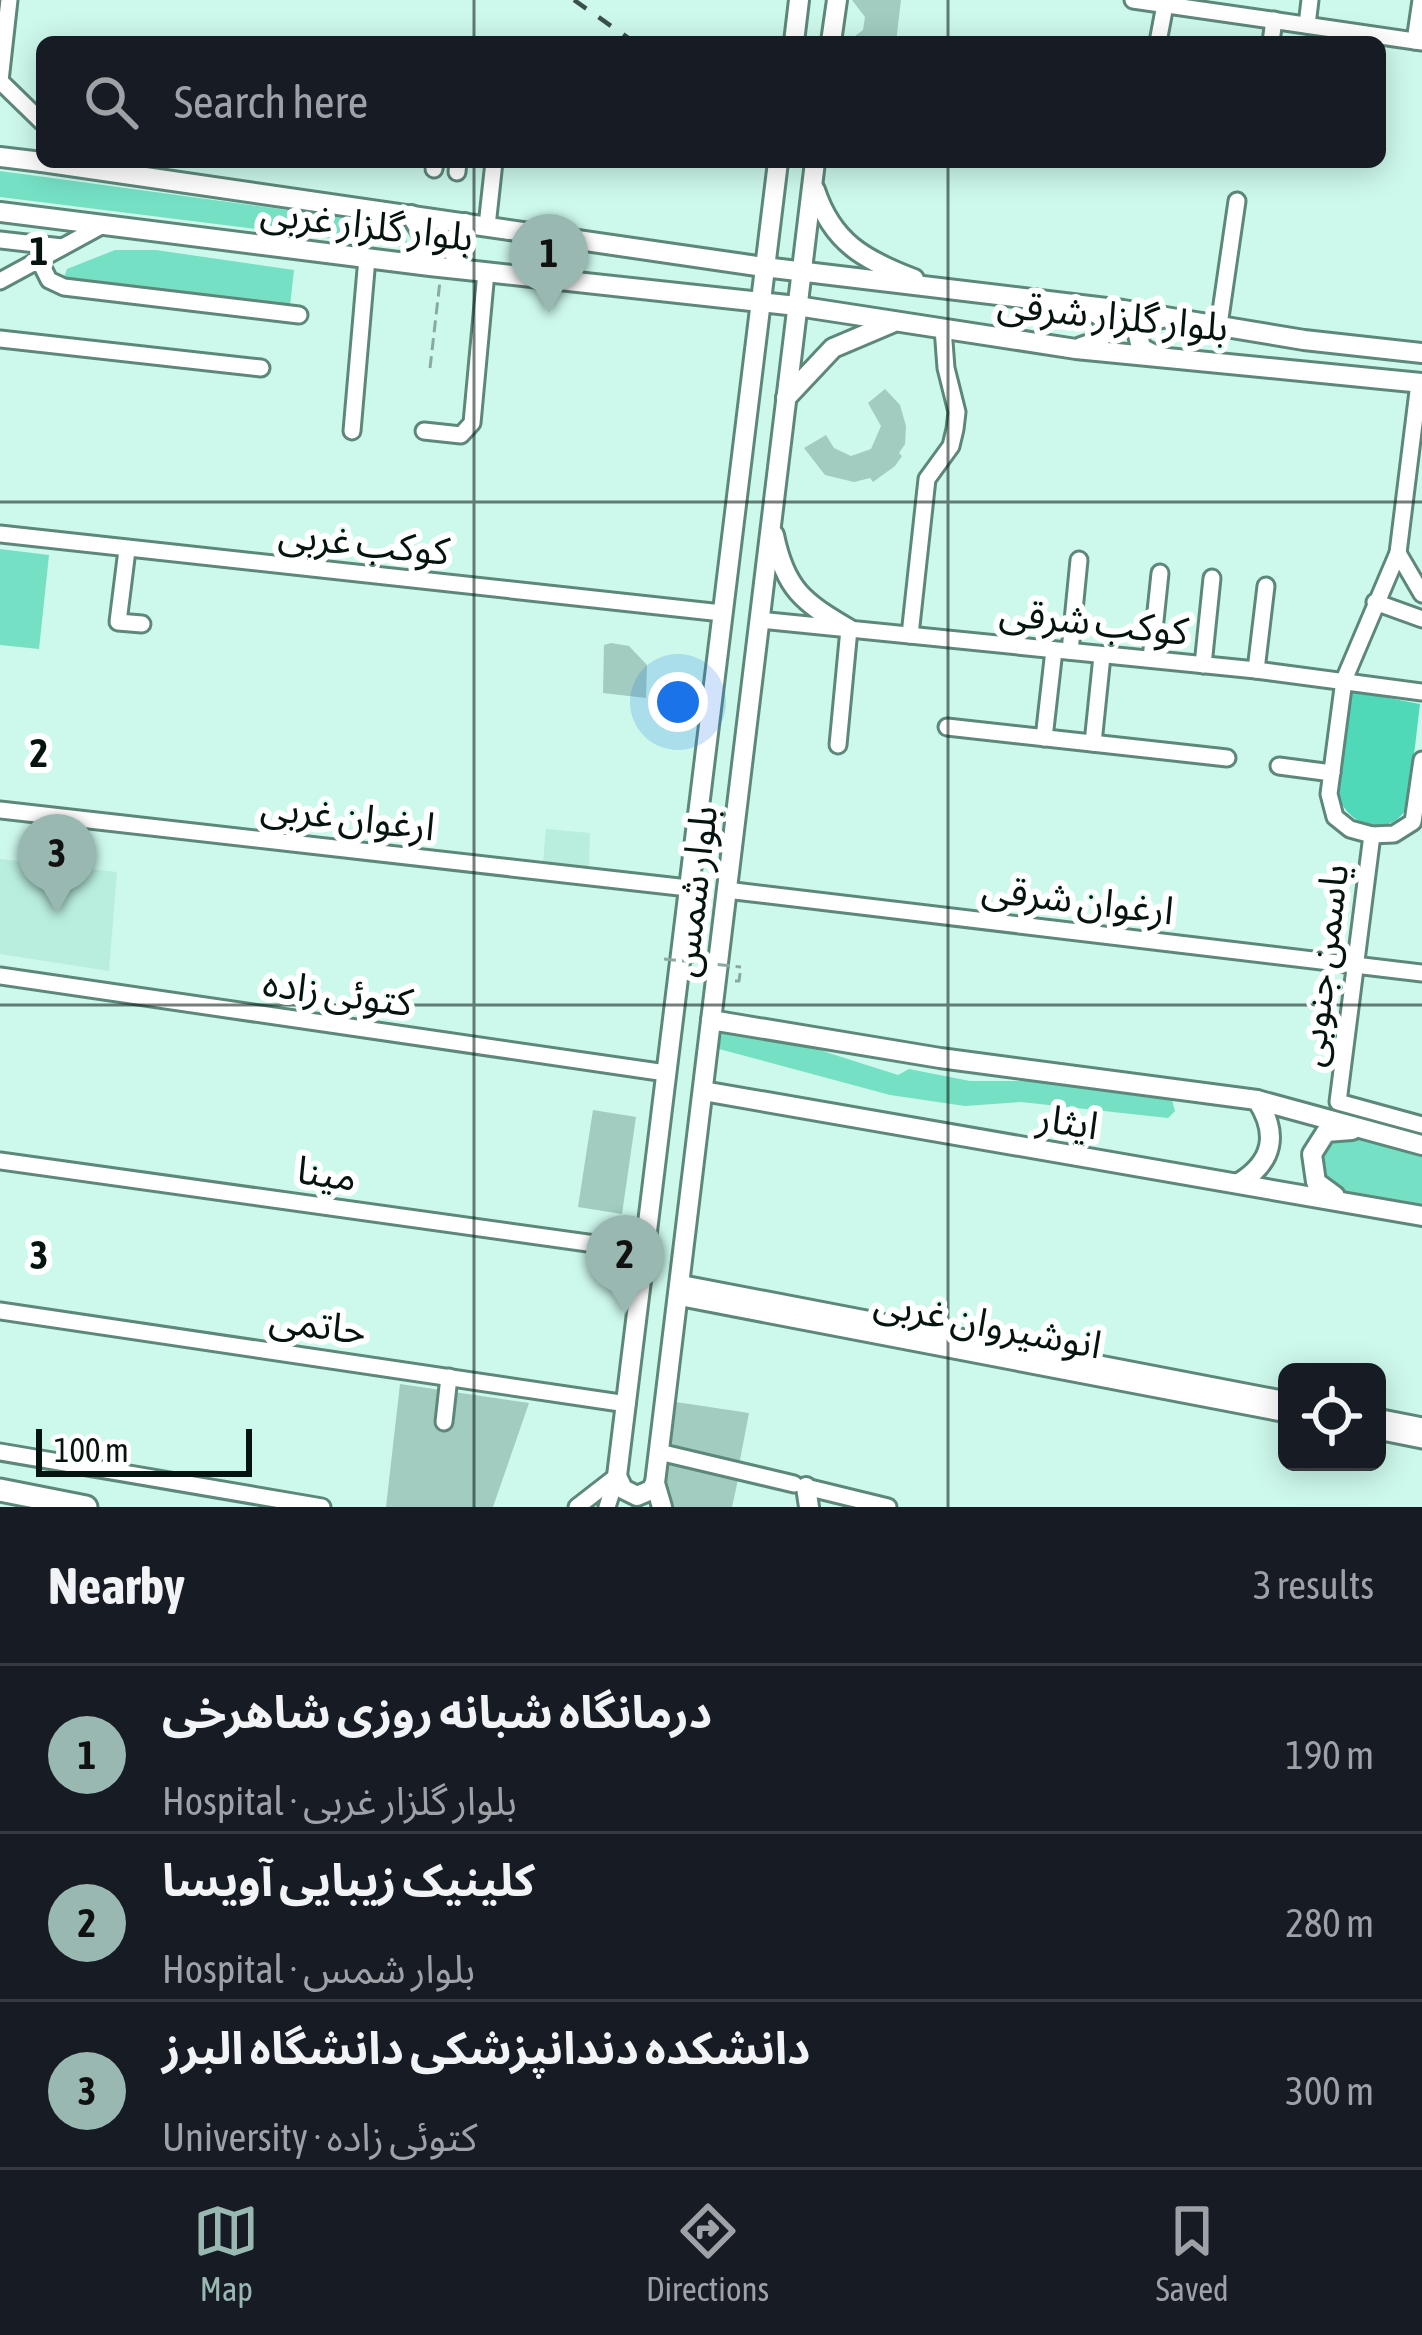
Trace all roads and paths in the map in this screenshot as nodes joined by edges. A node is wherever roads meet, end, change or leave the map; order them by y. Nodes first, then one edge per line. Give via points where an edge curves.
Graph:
1 (9, 0) edge
2 (799, 0) edge
3 (837, 0) edge
4 (1133, 0) edge
5 (1310, 0) edge
6 (1421, 0) edge
7 (1165, 4) junction
8 (1274, 20) junction
9 (1307, 25) junction
10 (1328, 35) edge
11 (795, 36) edge
12 (832, 36) edge
13 (1159, 36) edge
14 (1272, 36) edge
15 (1386, 39) edge
16 (1418, 41) edge
17 (0, 81) edge
18 (36, 116) edge
19 (0, 157) edge
20 (36, 161) edge
21 (106, 168) edge
22 (493, 168) edge
23 (777, 168) edge
24 (814, 172) edge
25 (1237, 201) dead end
26 (0, 212) edge
27 (411, 215) junction
28 (105, 224) junction
29 (465, 224) junction
30 (487, 226) junction
31 (0, 240) edge
32 (62, 247) junction
33 (367, 258) junction
34 (39, 260) junction
35 (401, 262) junction
36 (764, 267) junction
37 (452, 268) junction
38 (801, 271) junction
39 (486, 272) junction
40 (0, 280) edge
41 (941, 289) junction
42 (760, 302) junction
43 (797, 306) junction
44 (1084, 306) junction
45 (299, 315) dead end
46 (1173, 317) junction
47 (898, 321) junction
48 (1219, 325) junction
49 (943, 328) junction
50 (0, 340) edge
51 (1076, 349) junction
52 (1421, 349) edge
53 (1171, 358) junction
54 (260, 368) dead end
55 (430, 368) dead end
56 (1421, 383) edge
57 (786, 398) junction
58 (352, 431) dead end
59 (424, 431) dead end
60 (771, 521) junction
61 (0, 534) edge
62 (127, 550) junction
63 (1398, 553) junction
64 (1079, 560) dead end
65 (1160, 573) dead end
66 (1212, 578) dead end
67 (1266, 586) dead end
68 (1422, 594) edge
69 (1375, 602) junction
70 (722, 613) junction
71 (1422, 619) edge
72 (759, 620) junction
73 (142, 624) dead end
74 (849, 628) junction
75 (910, 635) junction
76 (1062, 651) junction
77 (1102, 656) junction
78 (1151, 659) junction
79 (1203, 665) junction
80 (1256, 670) junction
81 (1344, 680) junction
82 (1422, 692) edge
83 (947, 727) dead end
84 (1044, 738) junction
85 (1093, 743) junction
86 (838, 745) dead end
87 (1226, 758) dead end
88 (1422, 760) edge
89 (1279, 766) dead end
90 (1332, 773) junction
91 (0, 810) edge
92 (1372, 836) junction
93 (688, 888) junction
94 (726, 890) junction
95 (664, 958) dead end
96 (1356, 966) junction
97 (1422, 973) edge
98 (0, 976) edge
99 (739, 981) dead end
100 (711, 1020) junction
101 (666, 1073) junction
102 (703, 1091) junction
103 (1257, 1100) junction
104 (1422, 1124) edge
105 (1375, 1130) junction
106 (1422, 1144) edge
107 (0, 1161) edge
108 (1239, 1184) junction
109 (1353, 1203) junction
110 (1422, 1216) edge
111 (644, 1251) junction
112 (678, 1290) junction
113 (703, 1294) junction
114 (0, 1311) edge
115 (448, 1377) junction
116 (1278, 1398) edge
117 (626, 1404) junction
118 (1278, 1412) edge
119 (1386, 1419) edge
120 (444, 1422) dead end
121 (1422, 1426) edge
122 (1386, 1433) edge
123 (1422, 1440) edge
124 (0, 1452) edge
125 (659, 1452) junction
126 (616, 1476) junction
127 (655, 1483) junction
128 (0, 1490) edge
129 (803, 1493) edge
130 (86, 1507) edge
131 (322, 1507) edge
132 (577, 1507) edge
133 (607, 1507) edge
134 (662, 1507) edge
135 (888, 1507) edge

1 - 17 street
2 - 11 main road
3 - 12 main road
4 - 7 street
5 - 9 street
6 - 16 street
7 - 8 street
7 - 13 street
8 - 9 street
8 - 14 street
9 - 10 street
15 - 16 street
17 - 18 street
19 - 20 main road, بلوار گلزار غربی
21 - 27 main road, بلوار گلزار غربی
22 - 30 street
23 - 36 main road, بلوار شمس
24 - 38 main road
24 - 41 main road via 823,216 851,248
25 - 48 street
26 - 28 main road, بلوار گلزار غربی
27 - 29 main road, بلوار گلزار غربی
27 - 35 main road via 425,238 417,256
28 - 32 street
28 - 33 main road, بلوار گلزار غربی
29 - 30 main road, بلوار گلزار غربی
29 - 37 main road
30 - 36 main road, بلوار گلزار غربی
31 - 32 street
32 - 34 street
33 - 35 main road, بلوار گلزار غربی
33 - 58 street
34 - 40 street
34 - 45 street via 54,285
35 - 37 main road, بلوار گلزار غربی
36 - 38 main road, بلوار گلزار غربی
36 - 42 main road, بلوار شمس
37 - 39 main road, بلوار گلزار غربی
37 - 55 path
38 - 41 main road, بلوار گلزار شرقی
38 - 43 main road, بلوار شمس
39 - 42 main road, بلوار گلزار غربی
39 - 59 street via 472,423 461,435
41 - 44 main road, بلوار گلزار شرقی
42 - 43 main road, بلوار گلزار غربی
42 - 70 main road, بلوار شمس
43 - 47 main road, بلوار گلزار شرقی
43 - 57 main road, بلوار شمس
44 - 46 main road, بلوار گلزار شرقی
44 - 51 main road via 1097,311 1105,331
46 - 48 main road, بلوار گلزار شرقی
46 - 53 main road via 1144,322 1136,338 1146,351
47 - 49 main road, بلوار گلزار شرقی
47 - 57 main road via 833,348
48 - 52 main road, بلوار گلزار شرقی
49 - 51 main road, بلوار گلزار شرقی
49 - 75 street via 956,429 927,479
50 - 54 street
51 - 53 main road, بلوار گلزار شرقی
53 - 56 main road, بلوار گلزار شرقی
56 - 63 street, یاسمن جنوبی
57 - 60 main road, بلوار شمس
60 - 72 main road, بلوار شمس
60 - 74 main road via 797,595
61 - 62 street, کوکب غربی
62 - 70 street, کوکب غربی
62 - 73 street via 118,622
63 - 68 street
63 - 69 street, یاسمن جنوبی
64 - 76 street
65 - 78 street
66 - 79 street
67 - 80 street
69 - 71 street
69 - 81 street, یاسمن جنوبی
70 - 93 main road, بلوار شمس
72 - 74 street, کوکب شرقی
72 - 94 main road, بلوار شمس
74 - 75 street, کوکب شرقی
74 - 86 street
75 - 76 street, کوکب شرقی
76 - 77 street, کوکب شرقی
76 - 84 street
77 - 78 street, کوکب شرقی
77 - 85 street
78 - 79 street, کوکب شرقی
79 - 80 street, کوکب شرقی
80 - 81 street, کوکب شرقی
81 - 82 street, کوکب شرقی
81 - 90 street, یاسمن جنوبی
83 - 84 street
84 - 85 street
85 - 87 street
88 - 92 street via 1413,822
89 - 90 street
90 - 92 street, یاسمن جنوبی via 1335,817
91 - 93 street, ارغوان غربی
92 - 96 street, یاسمن جنوبی
93 - 101 main road, بلوار شمس
94 - 96 street, ارغوان شرقی
94 - 100 main road, بلوار شمس
95 - 99 path, bridge via 741,967
96 - 97 street, ارغوان شرقی
96 - 104 street, یاسمن جنوبی via 1338,1102
98 - 101 street, کتوئی زاده
100 - 102 main road, بلوار شمس
100 - 103 main road, ایثار
101 - 111 main road, بلوار شمس
102 - 108 main road, ایثار
102 - 112 main road, بلوار شمس
103 - 105 main road, ایثار
103 - 108 main road via 1272,1137 1268,1156
105 - 106 main road, ایثار
105 - 109 main road via 1327,1132 1312,1154 1316,1182
107 - 111 street, مینا
108 - 109 main road, ایثار
109 - 110 main road, ایثار
111 - 117 main road, بلوار شمس
112 - 113 street, انوشیروان غربی
112 - 125 main road, بلوار شمس
113 - 116 street, انوشیروان غربی
113 - 118 street, انوشیروان غربی
114 - 115 street, حاتمی
115 - 117 street, حاتمی
115 - 120 street
117 - 126 main road, بلوار شمس
119 - 121 street
122 - 123 street
124 - 131 street
125 - 127 main road, بلوار شمس
125 - 129 street
126 - 127 main road via 637,1496
126 - 132 street
126 - 133 street
127 - 134 main road
128 - 130 highway
129 - 135 street

